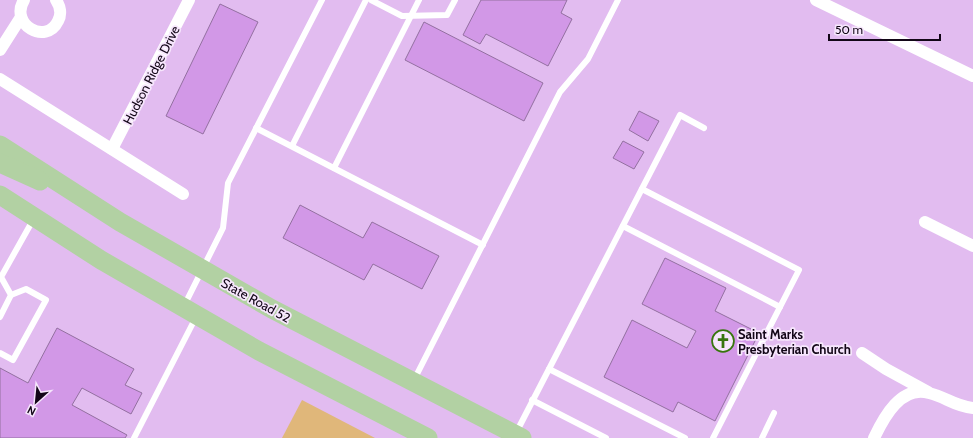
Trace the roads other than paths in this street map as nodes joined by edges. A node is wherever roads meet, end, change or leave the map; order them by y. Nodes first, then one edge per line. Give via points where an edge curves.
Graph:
1 (24, 0) edge
2 (56, 0) edge
3 (189, 0) edge
4 (322, 0) edge
5 (366, 0) edge
6 (371, 0) edge
7 (419, 0) edge
8 (455, 0) edge
9 (618, 0) edge
10 (816, 0) edge
11 (411, 16) junction
12 (21, 17) junction
13 (0, 50) edge
14 (973, 76) edge
15 (0, 79) edge
16 (256, 128) junction
17 (704, 128) dead end
18 (0, 145) edge
19 (292, 146) junction
20 (112, 149) junction
21 (0, 163) edge
22 (334, 168) junction
23 (642, 189) junction
24 (70, 190) junction
25 (183, 194) dead end
26 (0, 196) edge
27 (34, 217) junction
28 (925, 222) dead end
29 (623, 226) junction
30 (483, 245) junction
31 (973, 246) edge
32 (202, 270) junction
33 (11, 295) junction
34 (780, 307) junction
35 (190, 311) junction
36 (0, 317) edge
37 (0, 353) edge
38 (862, 353) dead end
39 (549, 369) junction
40 (413, 382) junction
41 (929, 392) junction
42 (532, 400) junction
43 (973, 408) edge
44 (774, 413) dead end
45 (519, 436) edge
46 (134, 438) edge
47 (428, 438) edge
48 (606, 438) edge
49 (685, 438) edge
50 (713, 438) edge
51 (762, 438) edge
52 (874, 438) edge

1 - 12 street via 20,10
2 - 12 street via 60,17 53,28 47,31 34,31 23,23
3 - 20 street, Hudson Ridge Drive
4 - 16 lane
5 - 19 lane
6 - 11 lane via 402,16
7 - 11 lane
8 - 11 lane via 447,15
9 - 30 lane via 588,60 560,92
10 - 14 street
11 - 22 lane
12 - 13 street
15 - 20 street
16 - 19 lane
16 - 32 lane via 228,183 223,228
17 - 23 lane via 680,115
18 - 24 main road, State Road 52
19 - 22 lane
20 - 25 street
21 - 24 main road via 34,180
22 - 30 lane
23 - 29 lane
23 - 34 lane via 799,270
24 - 32 main road, State Road 52
26 - 27 main road
27 - 33 lane via 1,277
27 - 35 main road via 101,260
28 - 31 street
29 - 34 lane
29 - 39 lane
30 - 40 lane
32 - 35 lane
32 - 40 main road, State Road 52
33 - 36 lane
33 - 37 lane via 26,289 46,300 13,360
34 - 50 lane
35 - 46 lane
35 - 47 main road via 259,351
38 - 41 street
39 - 42 lane
39 - 49 lane
40 - 45 main road, State Road 52
41 - 43 street via 960,407
41 - 52 street via 913,392 897,402 883,420
42 - 45 lane
42 - 48 lane
44 - 51 lane

